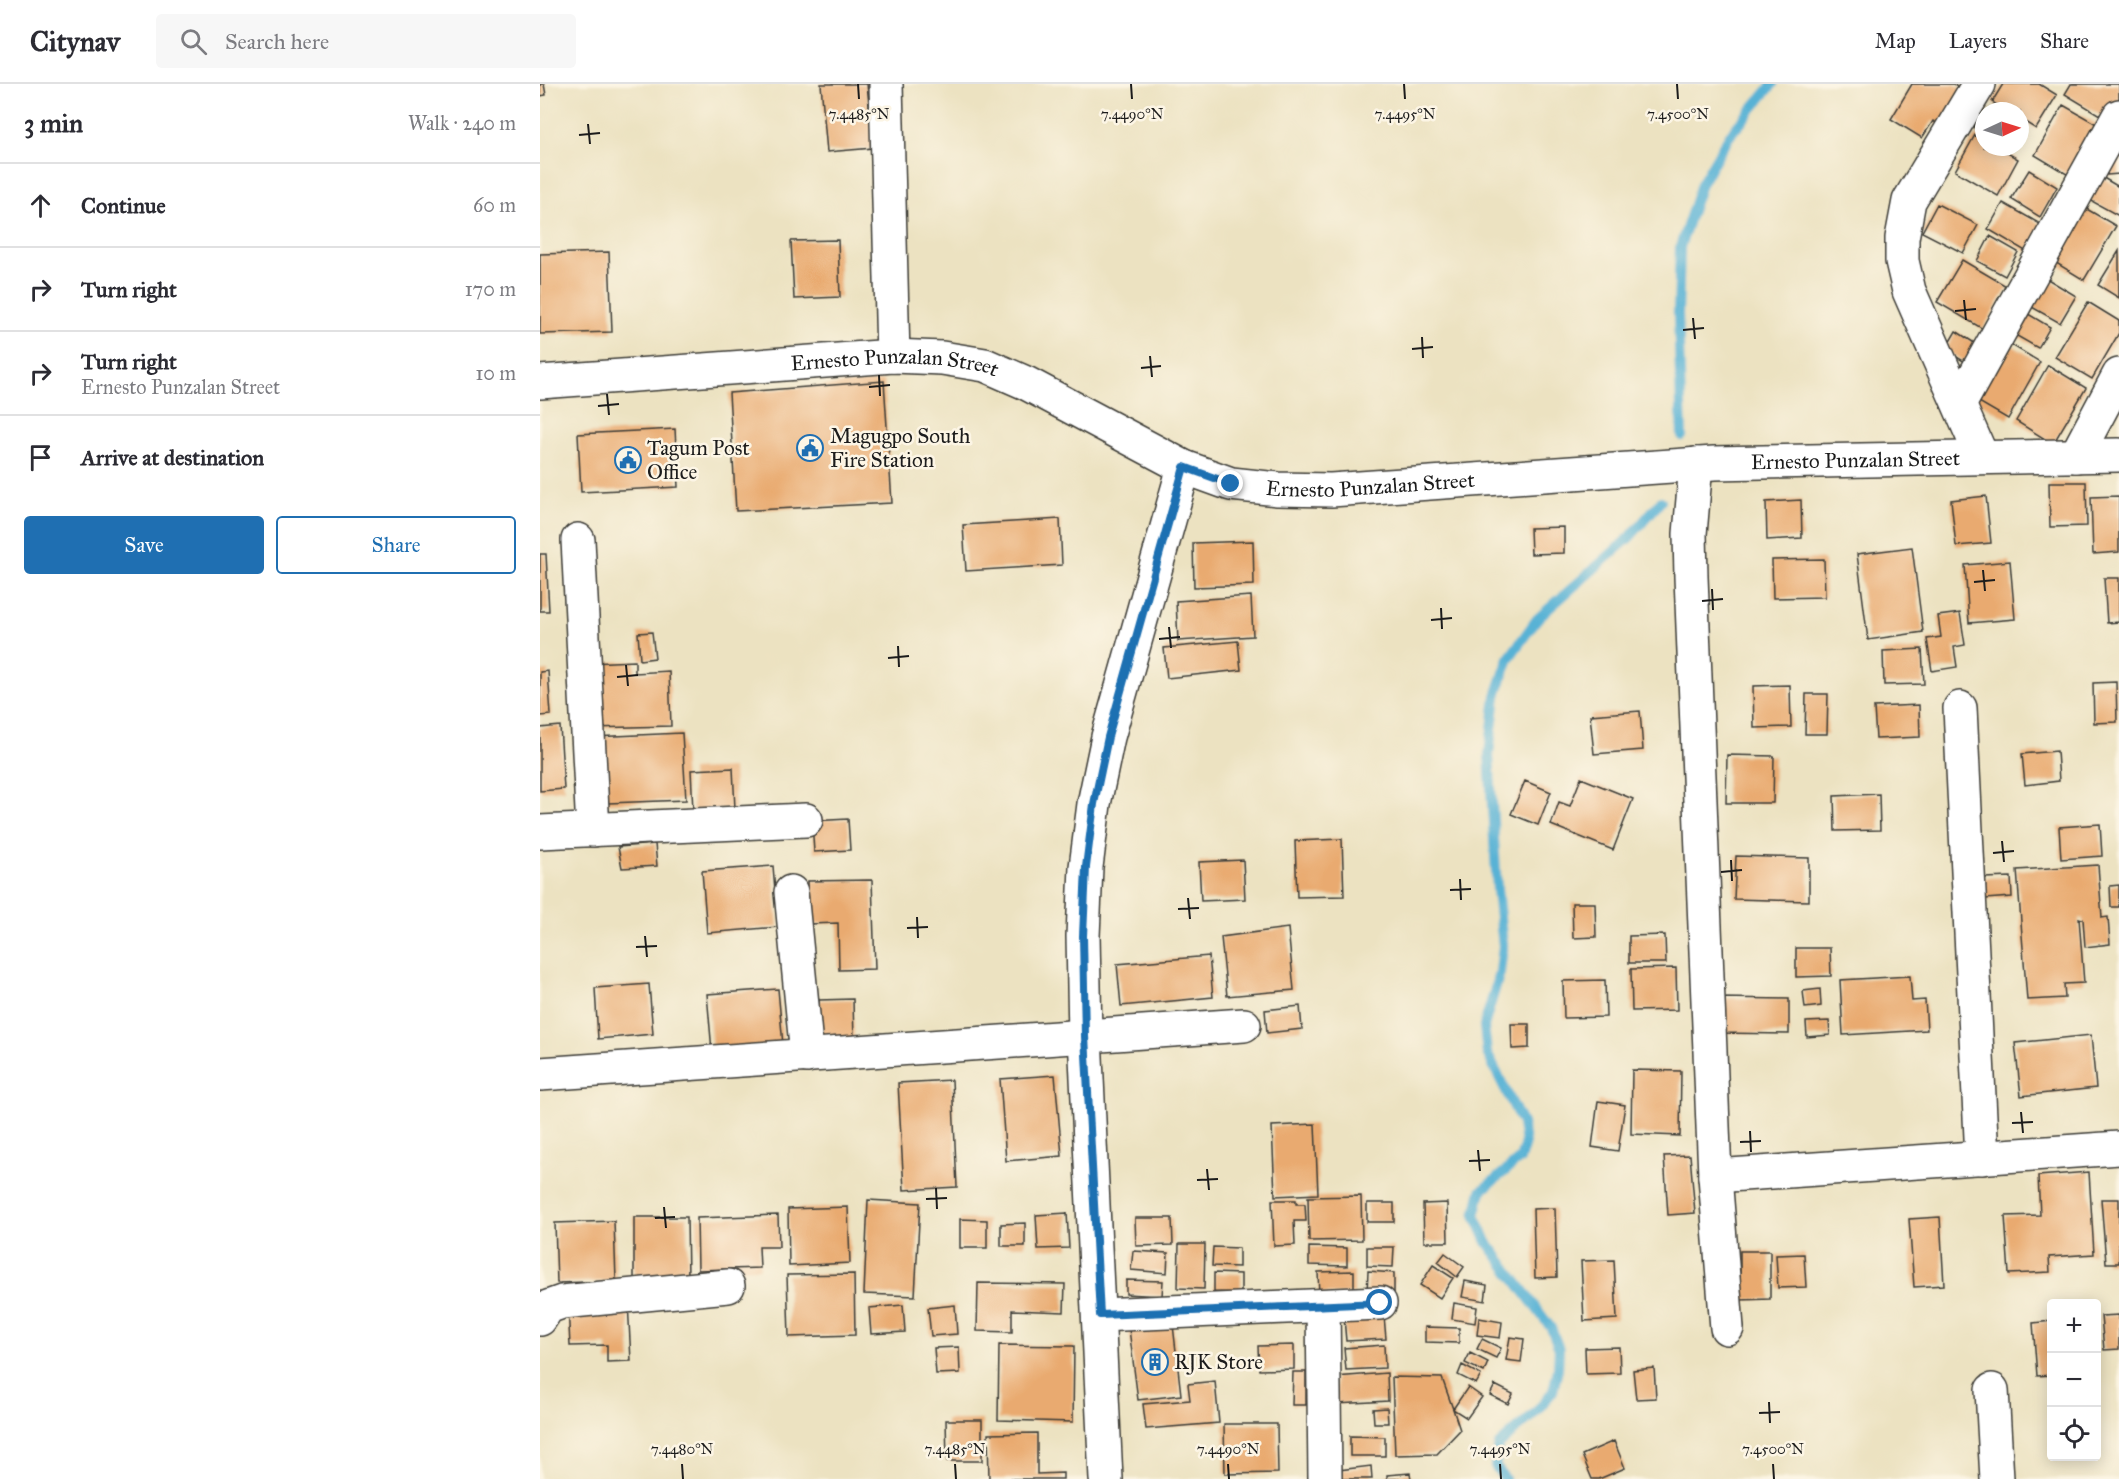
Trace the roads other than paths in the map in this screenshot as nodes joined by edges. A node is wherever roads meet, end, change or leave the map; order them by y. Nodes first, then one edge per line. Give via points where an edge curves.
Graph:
1 (886, 84) edge
2 (1979, 84) edge
3 (2119, 116) edge
4 (893, 356) junction
5 (2119, 375) edge
6 (540, 382) edge
7 (1960, 404) junction
8 (2119, 455) edge
9 (2076, 456) junction
10 (1982, 458) junction
11 (1696, 464) junction
12 (1184, 467) junction
13 (578, 540) dead end
14 (1960, 708) dead end
15 (806, 820) dead end
16 (593, 830) junction
17 (540, 832) edge
18 (791, 892) dead end
19 (1244, 1025) dead end
20 (1085, 1036) junction
21 (807, 1056) junction
22 (540, 1074) edge
23 (2119, 1148) edge
24 (1982, 1158) junction
25 (1715, 1176) junction
26 (728, 1286) dead end
27 (1380, 1303) dead end
28 (1323, 1305) junction
29 (1100, 1315) junction
30 (540, 1319) edge
31 (1727, 1328) dead end
32 (1992, 1390) dead end
33 (1106, 1479) edge
34 (1325, 1479) edge
35 (1997, 1479) edge

1 - 4 street
2 - 7 street via 1908,201 1902,238 1902,261 1909,291
3 - 7 street
4 - 6 street, Ernesto Punzalan Street
4 - 12 street, Ernesto Punzalan Street via 985,365
5 - 9 street
7 - 10 street
8 - 9 street, Ernesto Punzalan Street
9 - 10 street, Ernesto Punzalan Street
10 - 11 street, Ernesto Punzalan Street
11 - 12 street, Ernesto Punzalan Street via 1331,490 1231,484
11 - 25 street via 1691,577
12 - 20 street via 1108,737 1094,804 1083,936
13 - 16 street
14 - 24 street
15 - 16 street
16 - 17 street
18 - 21 street
19 - 20 street
20 - 21 street
20 - 29 street
21 - 22 street
23 - 24 street
24 - 25 street
25 - 31 street
26 - 30 street via 562,1302 548,1307
27 - 28 street
28 - 29 street
28 - 34 street
29 - 33 street
32 - 35 street

